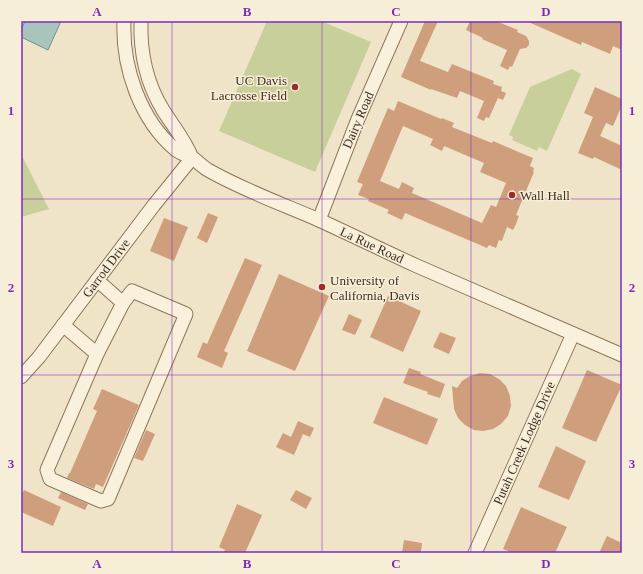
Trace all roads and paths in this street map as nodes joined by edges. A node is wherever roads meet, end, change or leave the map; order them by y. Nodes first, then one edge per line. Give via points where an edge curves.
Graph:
1 (124, 21) edge
2 (141, 21) edge
3 (401, 21) edge
4 (192, 158) junction
5 (319, 220) junction
6 (97, 280) junction
7 (123, 303) junction
8 (63, 325) junction
9 (573, 334) junction
10 (97, 354) junction
11 (622, 355) edge
12 (21, 377) edge
13 (475, 553) edge

1 - 4 street, La Rue Road via 129,69 142,104 153,125 165,140 177,152
2 - 4 street, La Rue Road via 143,56 149,78 163,109
3 - 5 street, Dairy Road via 355,126
4 - 5 street, La Rue Road via 221,177
4 - 6 street, Garrod Drive
5 - 9 street, La Rue Road
6 - 7 street
6 - 8 street, Garrod Drive
7 - 10 street
7 - 10 street via 132,291 186,314 108,500 101,501 50,479 47,470
8 - 10 street
8 - 12 street, Garrod Drive
9 - 11 street, La Rue Road
9 - 13 street, Putah Creek Lodge Drive

